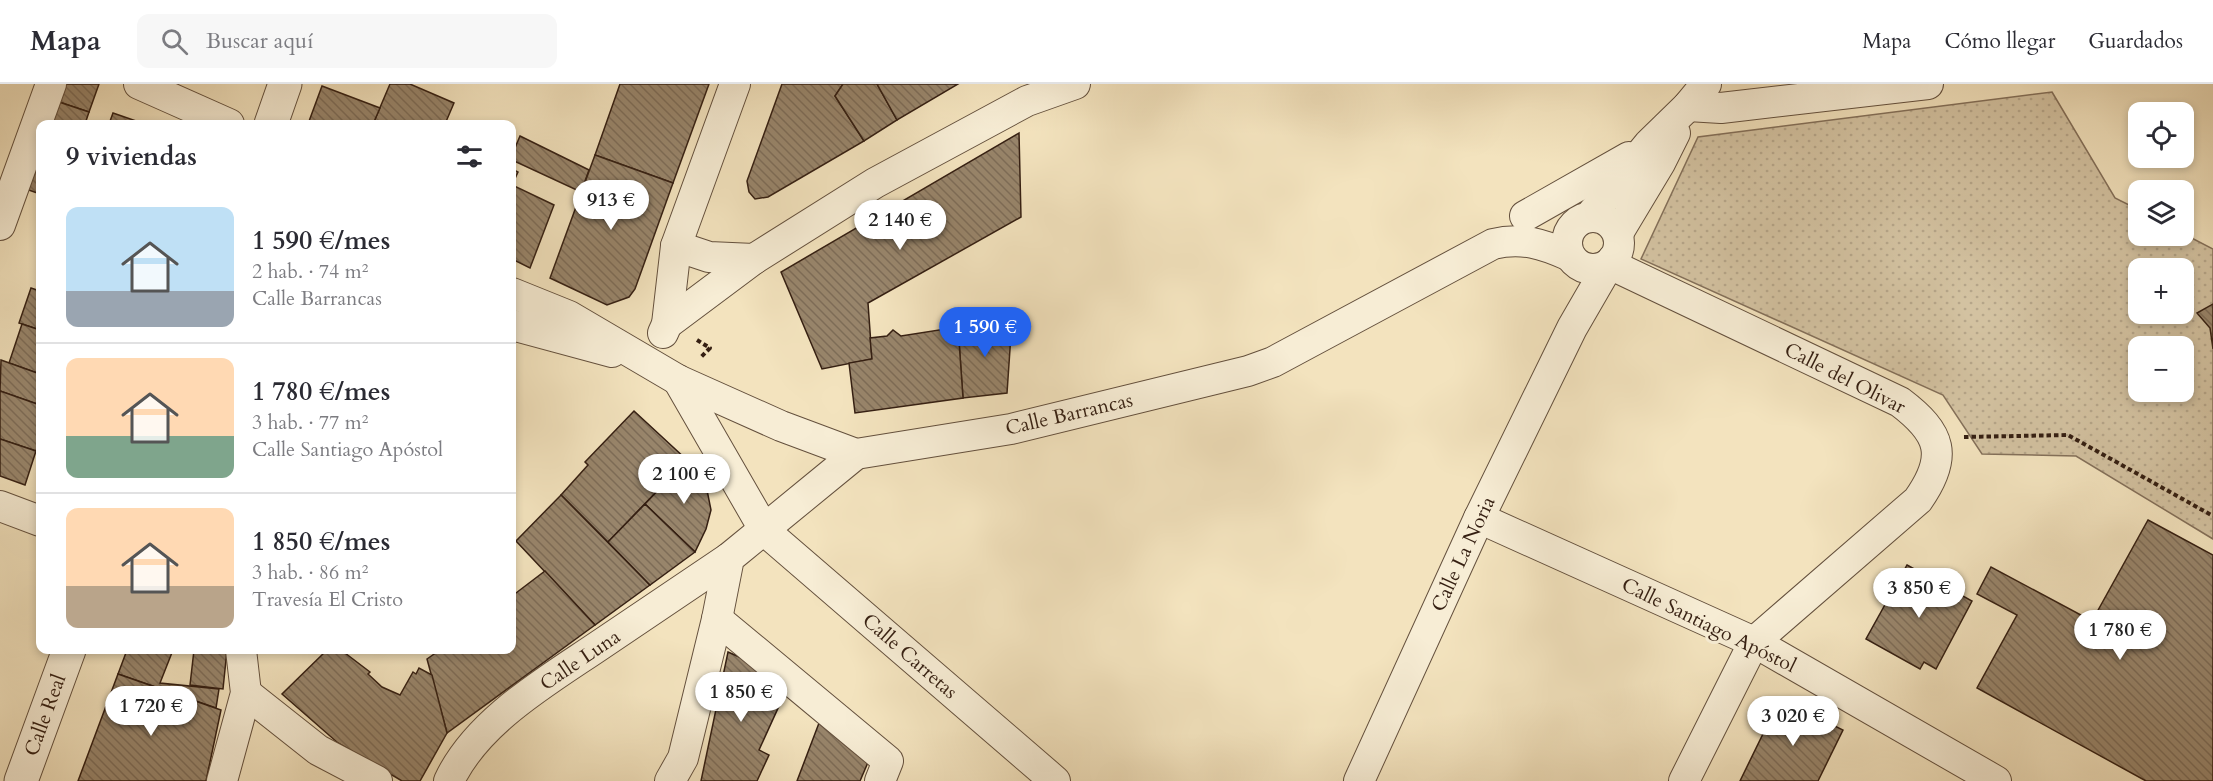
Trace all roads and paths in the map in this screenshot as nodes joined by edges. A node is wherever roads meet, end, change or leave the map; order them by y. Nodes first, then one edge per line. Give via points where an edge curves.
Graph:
1 (51, 84) edge
2 (139, 84) edge
3 (285, 84) edge
4 (735, 84) edge
5 (1075, 84) edge
6 (1928, 84) edge
7 (1028, 93) edge
8 (1697, 95) edge
9 (38, 120) edge
10 (220, 120) edge
11 (272, 120) edge
12 (36, 125) edge
13 (1649, 144) junction
14 (1525, 216) junction
15 (1586, 217) junction
16 (0, 225) edge
17 (676, 246) junction
18 (1478, 251) junction
19 (1613, 252) junction
20 (754, 259) junction
21 (1573, 259) junction
22 (516, 294) edge
23 (667, 324) junction
24 (516, 326) edge
25 (1572, 328) junction
26 (649, 361) junction
27 (678, 380) junction
28 (1936, 440) junction
29 (856, 454) junction
30 (0, 506) edge
31 (2213, 516) edge
32 (1479, 518) junction
33 (36, 520) edge
34 (765, 531) junction
35 (729, 558) junction
36 (717, 620) junction
37 (1754, 642) junction
38 (68, 654) edge
39 (241, 654) edge
40 (246, 693) junction
41 (21, 781) edge
42 (222, 781) edge
43 (377, 781) edge
44 (449, 781) edge
45 (670, 781) edge
46 (880, 781) edge
47 (1055, 781) edge
48 (1359, 781) edge
49 (1684, 781) edge
50 (1995, 781) edge

1 - 9 street
2 - 10 street
3 - 11 street
4 - 17 street
5 - 7 street
6 - 8 street via 1721,108
7 - 20 street
8 - 13 street
8 - 19 street, Calle La Noria
12 - 16 street
13 - 14 street
13 - 15 street
14 - 15 street, Calle Barrancas via 1539,212
14 - 18 street, Calle Barrancas
15 - 19 street via 1607,220
15 - 21 street via 1569,230 1566,238 1566,248
17 - 20 street via 709,256
17 - 23 street
18 - 21 street, Calle Barrancas via 1520,240 1544,245
18 - 29 street, Calle Barrancas via 1273,362 1248,371 1011,429
19 - 21 street via 1601,268 1583,268
19 - 25 street, Calle La Noria
19 - 28 street, Calle del Olivar via 1618,268 1900,402 1922,418
20 - 23 street
21 - 25 street, Calle La Noria
22 - 26 street via 569,316
23 - 26 street
24 - 26 street
25 - 32 street, Calle La Noria
26 - 27 street, Calle Barrancas
27 - 29 street, Calle Barrancas
27 - 34 street, Calle Carretas
28 - 31 path via 2068,435
28 - 37 street via 1936,462 1918,500
29 - 34 street, Calle Luna
30 - 33 street
32 - 37 street, Calle Santiago Apóstol
32 - 48 street, Calle La Noria
34 - 35 street, Calle Luna
34 - 47 street, Calle Carretas
35 - 36 street
35 - 44 street, Calle Luna via 522,699 476,740
36 - 45 street via 682,758
36 - 46 street via 888,761
37 - 49 street
37 - 50 street, Calle Santiago Apóstol
38 - 41 street, Calle Real
39 - 40 street
40 - 42 street
40 - 43 street via 318,750

